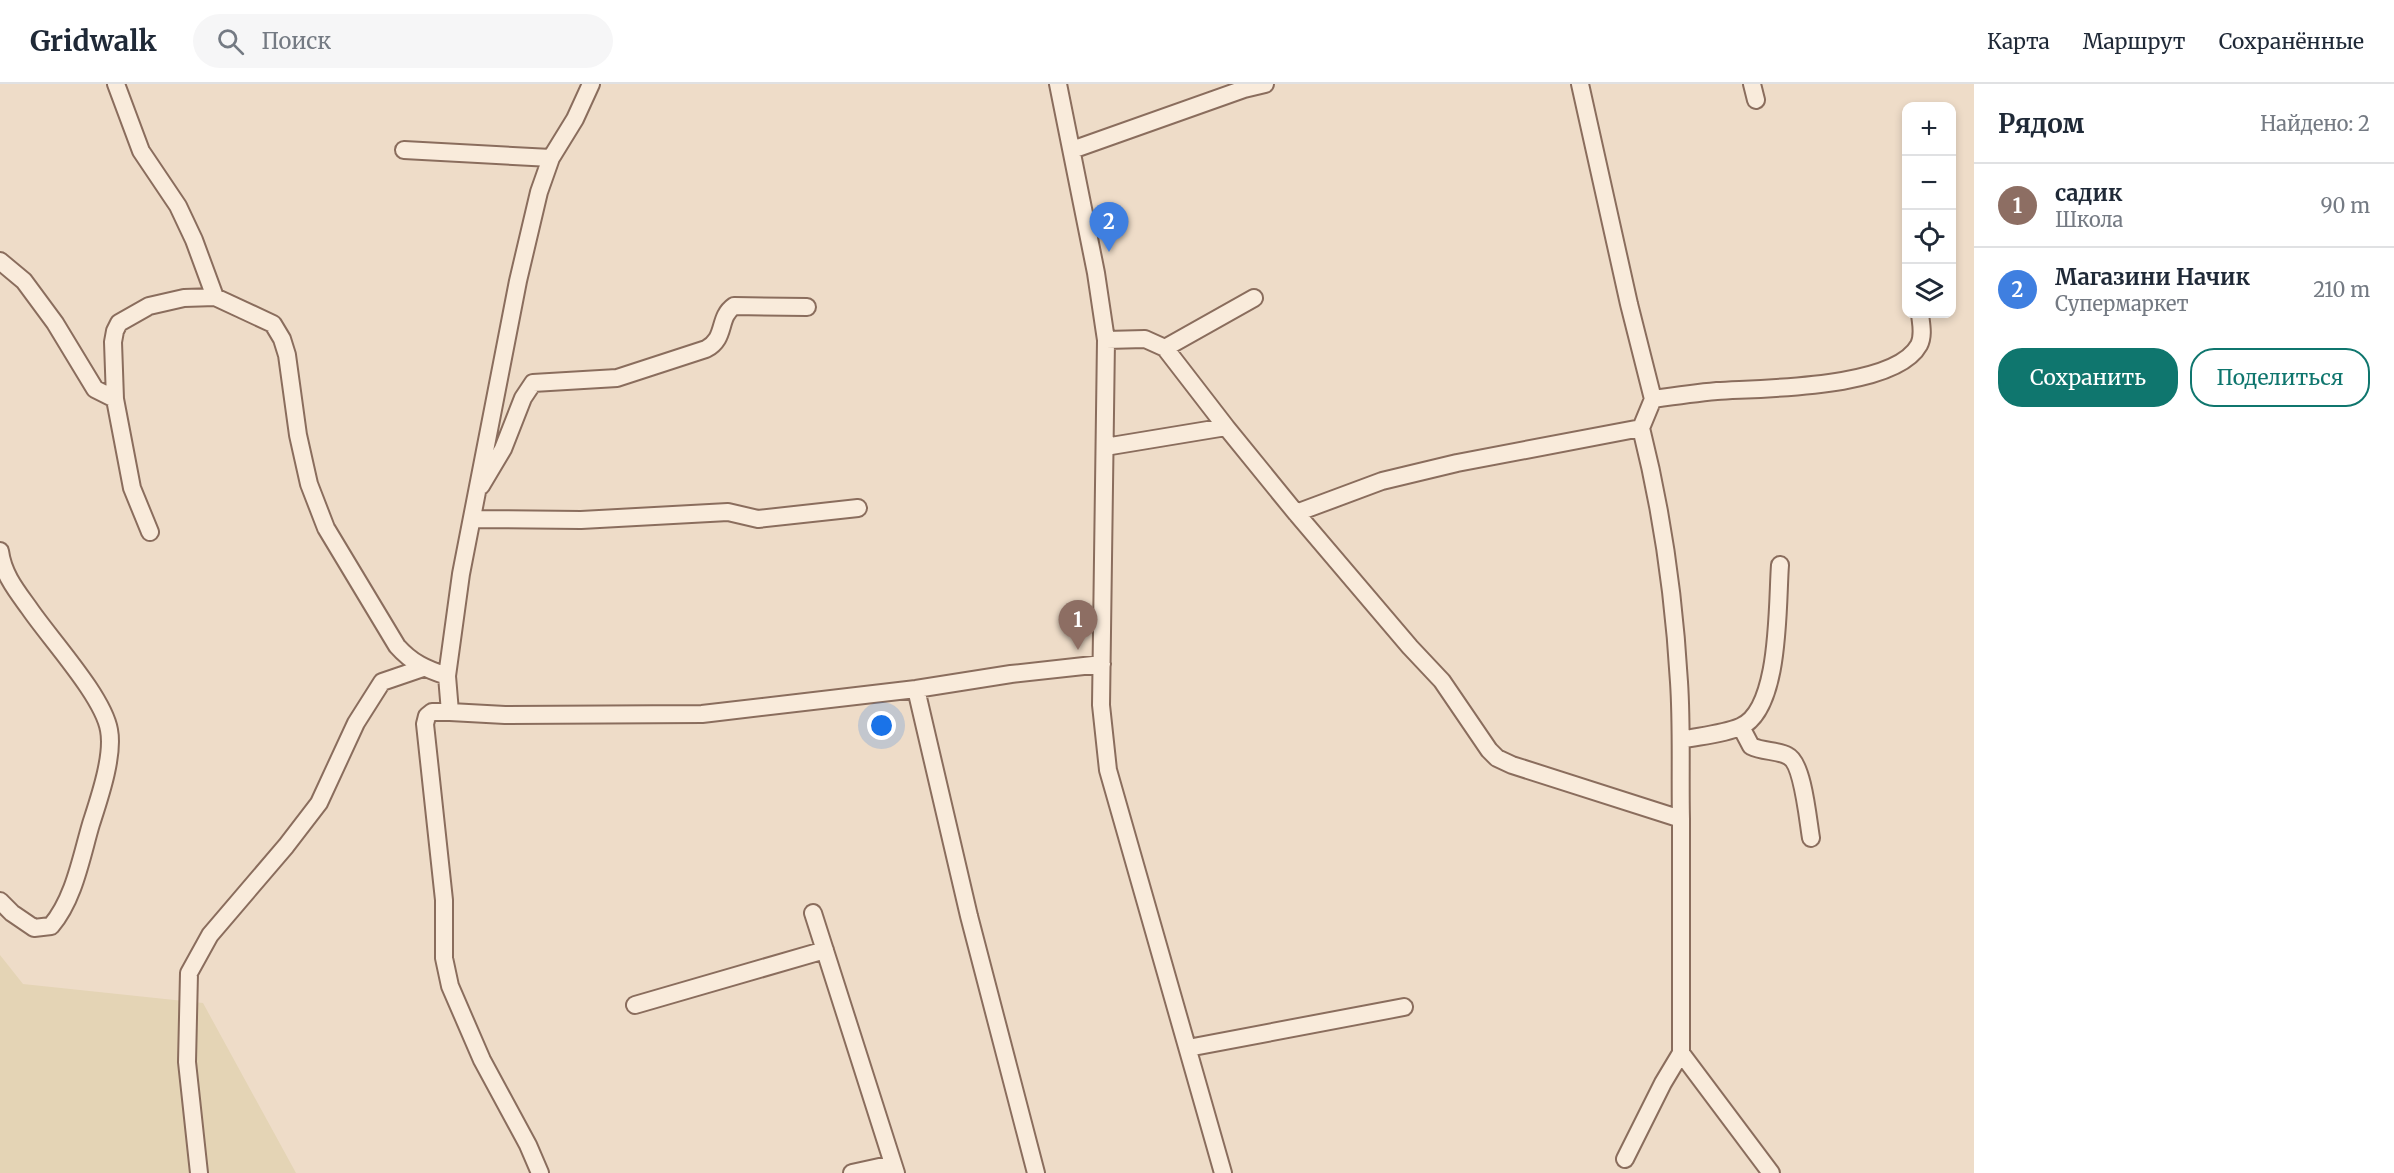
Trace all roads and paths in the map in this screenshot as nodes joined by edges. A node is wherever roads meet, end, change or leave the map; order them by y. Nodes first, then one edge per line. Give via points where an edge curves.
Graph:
1 (116, 84) edge
2 (591, 84) edge
3 (1058, 84) edge
4 (1265, 84) edge
5 (1580, 84) edge
6 (404, 150) dead end
7 (1072, 150) junction
8 (551, 158) junction
9 (0, 261) edge
10 (215, 297) junction
11 (1254, 298) dead end
12 (807, 307) dead end
13 (1921, 318) edge
14 (1106, 340) junction
15 (1165, 348) junction
16 (115, 399) junction
17 (1653, 399) junction
18 (1226, 427) junction
19 (1641, 428) junction
20 (1105, 447) junction
21 (474, 497) junction
22 (858, 508) dead end
23 (1296, 513) junction
24 (472, 519) junction
25 (150, 532) dead end
26 (0, 554) edge
27 (1780, 565) dead end
28 (1102, 664) junction
29 (423, 668) junction
30 (447, 676) junction
31 (916, 689) junction
32 (450, 712) junction
33 (1741, 727) junction
34 (1681, 740) junction
35 (1681, 819) junction
36 (1811, 838) dead end
37 (0, 901) edge
38 (813, 913) dead end
39 (825, 950) junction
40 (635, 1005) dead end
41 (1404, 1007) dead end
42 (1188, 1048) junction
43 (1681, 1053) junction
44 (1625, 1159) dead end
45 (895, 1168) edge
46 (200, 1173) edge
47 (540, 1173) edge
48 (852, 1173) edge
49 (1036, 1173) edge
50 (1222, 1173) edge
51 (1771, 1173) edge

1 - 10 street via 141,151 178,207
2 - 8 street
3 - 7 street
4 - 7 street
5 - 17 street
6 - 8 street
7 - 14 street
8 - 21 street via 538,192
9 - 16 street via 31,289 95,389
10 - 16 street via 184,298 149,306 120,323 113,342
10 - 29 street via 273,324 282,339 309,484 326,528 397,646
11 - 15 street
12 - 21 street via 734,306 725,316 718,342 706,349 617,378 533,383 503,449
13 - 17 street via 1923,337 1918,348 1902,361 1867,377
14 - 15 street via 1145,339
14 - 20 street
15 - 18 street
16 - 25 street via 132,488
17 - 19 street
18 - 20 street
18 - 23 street
19 - 23 street via 1382,481
19 - 34 street via 1660,510 1671,593
20 - 28 street
21 - 24 street
22 - 24 street via 758,519 728,512 581,520
23 - 35 street via 1442,681 1497,759
24 - 30 street
26 - 37 street via 15,588 96,699 109,732 109,750 77,873 59,917 51,927 34,928
27 - 33 street via 1768,688 1759,707
28 - 31 street
28 - 42 street via 1101,705 1108,770
29 - 30 street
29 - 46 street via 382,682 356,723 319,803 210,935 189,973 187,1062
30 - 32 street
31 - 32 street via 702,714
31 - 49 street via 969,916
32 - 47 street via 432,712 425,724 444,900 444,958 450,986 482,1060
33 - 34 street
33 - 36 street via 1751,746 1788,756 1796,764
34 - 35 street
35 - 43 street
38 - 39 street
39 - 40 street
39 - 45 street
41 - 42 street
42 - 50 street
43 - 44 street
43 - 51 street
45 - 48 street

